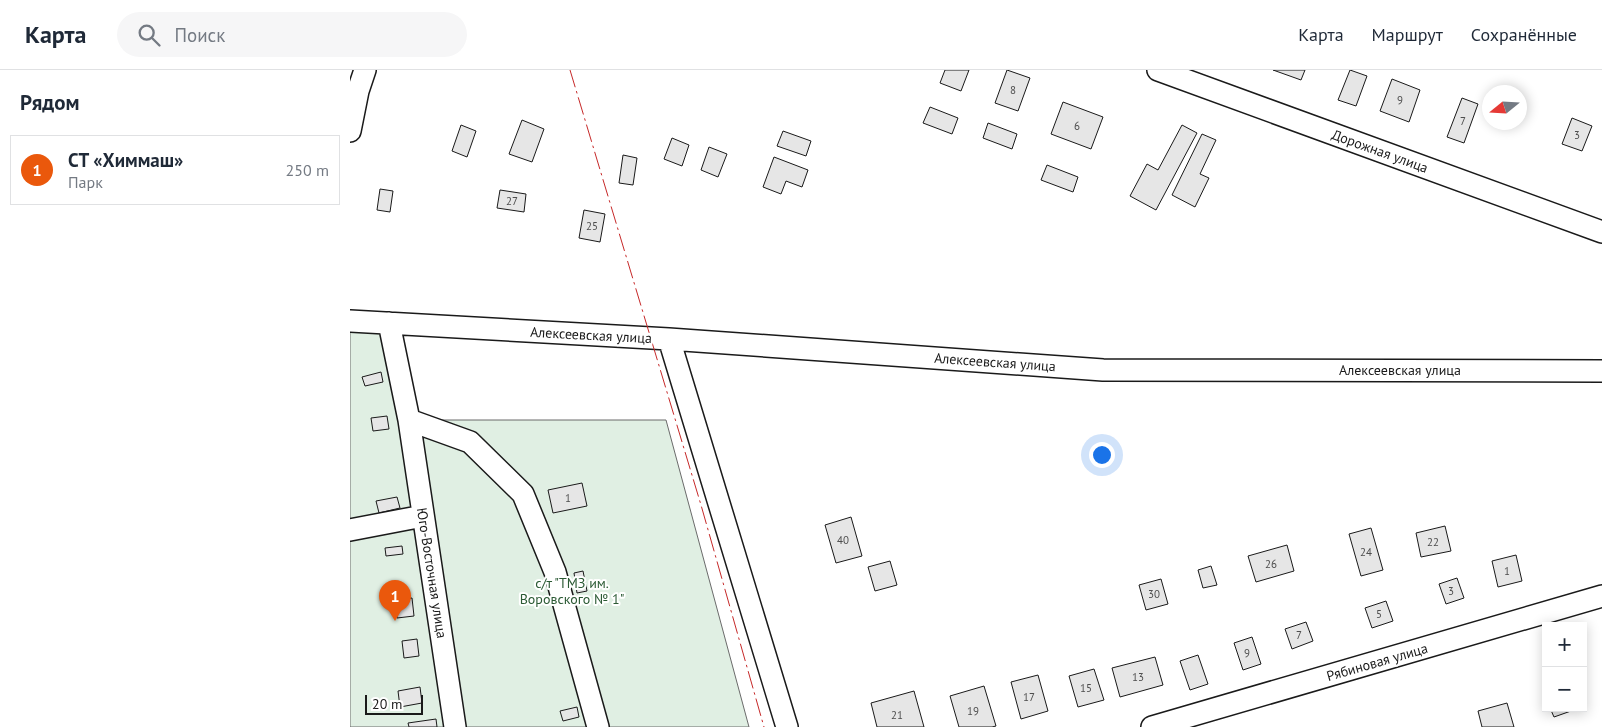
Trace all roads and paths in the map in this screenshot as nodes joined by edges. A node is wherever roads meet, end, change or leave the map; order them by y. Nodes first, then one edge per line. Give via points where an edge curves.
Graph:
1 (365, 70) edge
2 (1158, 70) edge
3 (350, 131) edge
4 (1602, 232) edge
5 (350, 321) edge
6 (389, 323) junction
7 (669, 339) junction
8 (1602, 371) edge
9 (409, 420) junction
10 (423, 516) junction
11 (350, 530) edge
12 (1602, 596) edge
13 (455, 727) edge
14 (598, 727) edge
15 (787, 727) edge
16 (1152, 727) edge

1 - 3 street
2 - 4 street, Дорожная улица
5 - 6 street, Алексеевская улица
6 - 7 street, Алексеевская улица
6 - 9 street, Юго-Восточная улица
7 - 8 street, Алексеевская улица via 1103,370
7 - 15 street
9 - 10 street, Юго-Восточная улица
9 - 14 street via 470,442 524,494 555,572
10 - 11 street
10 - 13 street, Юго-Восточная улица
12 - 16 street, Рябиновая улица

